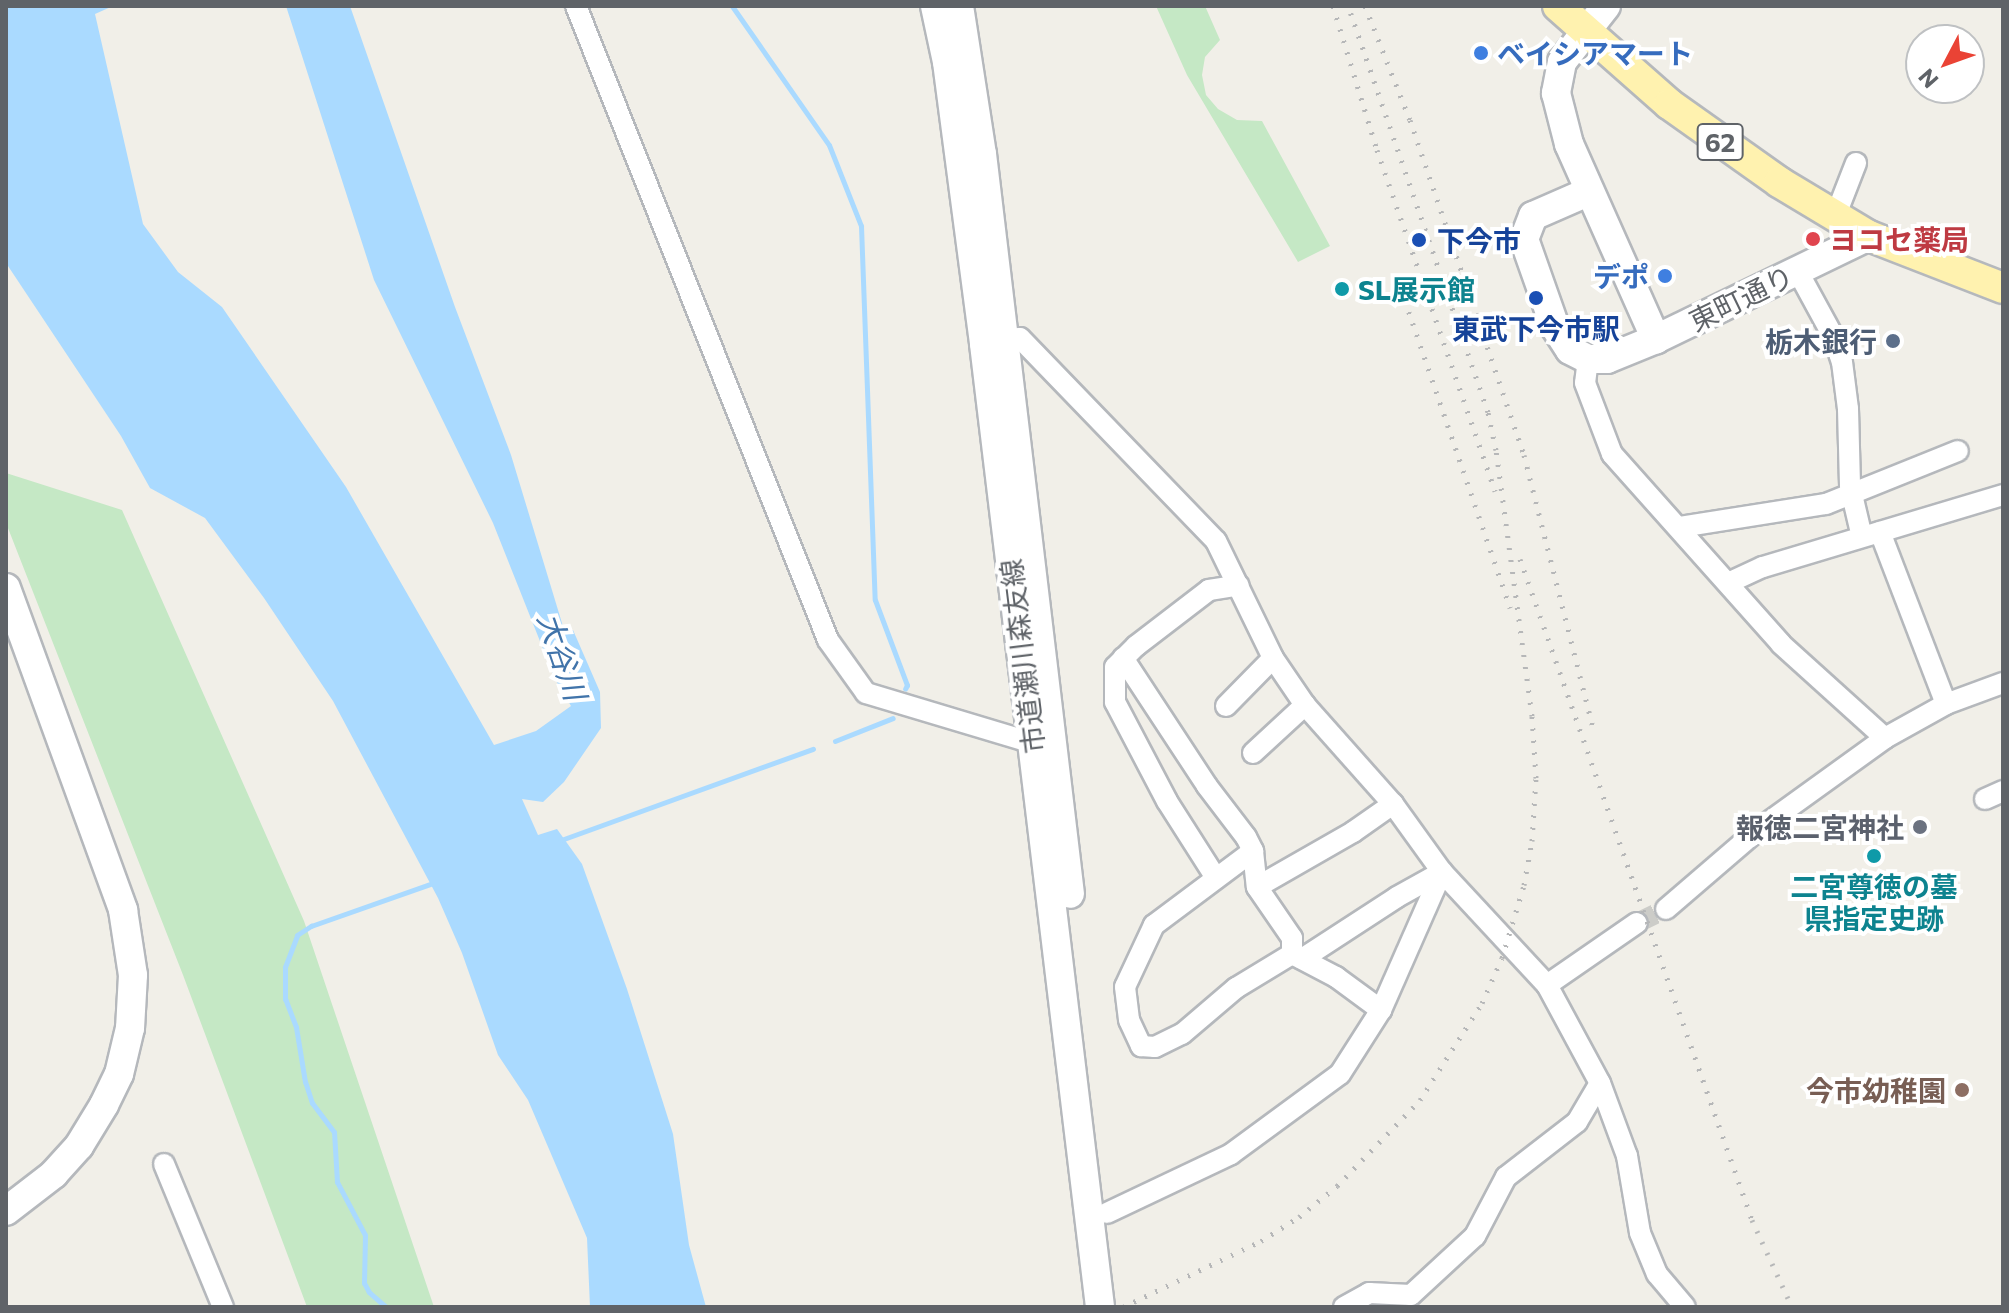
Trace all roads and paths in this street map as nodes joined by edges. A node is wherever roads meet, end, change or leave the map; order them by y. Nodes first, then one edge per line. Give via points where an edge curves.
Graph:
1 (576, 6) edge
2 (935, 6) edge
3 (959, 6) edge
4 (1558, 6) edge
5 (1606, 6) edge
6 (1586, 29) junction
7 (1856, 163) dead end
8 (1588, 192) junction
9 (1835, 217) junction
10 (1869, 236) junction
11 (1797, 270) junction
12 (2003, 288) edge
13 (1656, 339) junction
14 (993, 341) junction
15 (1588, 359) junction
16 (1958, 451) dead end
17 (1851, 494) junction
18 (2003, 495) edge
19 (1680, 527) junction
20 (1871, 534) junction
21 (1728, 583) junction
22 (1239, 585) junction
23 (6, 588) edge
24 (1123, 658) junction
25 (1273, 658) junction
26 (2003, 683) edge
27 (1946, 704) junction
28 (1305, 705) junction
29 (1226, 706) dead end
30 (1885, 738) junction
31 (1044, 746) junction
32 (1253, 753) dead end
33 (1393, 804) junction
34 (1253, 851) junction
35 (1442, 872) junction
36 (1216, 878) junction
37 (1257, 887) junction
38 (1666, 909) tunnel mouth
39 (1637, 923) tunnel mouth
40 (1297, 957) junction
41 (1547, 985) junction
42 (1381, 1010) junction
43 (1600, 1083) junction
44 (164, 1164) dead end
45 (6, 1211) edge
46 (1107, 1213) junction
47 (223, 1307) edge
48 (1100, 1307) edge
49 (1118, 1307) edge
50 (1344, 1307) edge
51 (1685, 1307) edge

1 - 31 street via 828,640 866,693
2 - 14 street, 市道瀬川森友線
3 - 14 street, 市道瀬川森友線 via 980,140
4 - 6 main road, 62
5 - 6 street
6 - 8 street via 1562,62 1556,93
6 - 9 main road, 62 via 1709,135
7 - 9 street
8 - 13 street
8 - 15 street via 1533,216 1524,239 1555,327 1570,350
9 - 10 main road, 62
10 - 11 street, 東町通り
10 - 12 main road, 62
11 - 13 street, 東町通り
11 - 17 street via 1842,362
13 - 15 street, 東町通り via 1607,359
14 - 22 street via 1020,338 1216,541
14 - 31 street, 市道瀬川森友線
15 - 19 street via 1585,383 1612,454
16 - 17 street
17 - 19 street via 1797,509
17 - 20 street
18 - 20 street
19 - 21 street
20 - 21 street
20 - 27 street
21 - 30 street via 1781,644
22 - 24 street via 1209,590
22 - 25 street
23 - 45 street via 123,910 133,975 130,1028 119,1074 104,1105 54,1174
24 - 34 street
24 - 36 street via 1115,667 1115,702 1167,801
25 - 28 street
25 - 29 street
26 - 27 street
27 - 30 street
28 - 32 street
28 - 33 street
30 - 38 street via 1759,829
31 - 46 street, 市道瀬川森友線
31 - 48 street, 市道瀬川森友線
33 - 35 street
33 - 37 street
34 - 36 street
34 - 37 street
35 - 40 street
35 - 41 street
35 - 42 street
36 - 40 street via 1154,925 1125,987 1129,1020 1141,1046 1155,1047 1182,1034 1236,988
37 - 40 street via 1292,938
39 - 41 street
40 - 42 street
41 - 43 street
42 - 46 street via 1340,1074 1292,1112 1231,1154
43 - 50 street via 1577,1122 1506,1177 1475,1236 1411,1295 1369,1293
43 - 51 street via 1627,1156 1640,1233 1657,1274
44 - 47 street
46 - 49 street, 市道瀬川森友線

